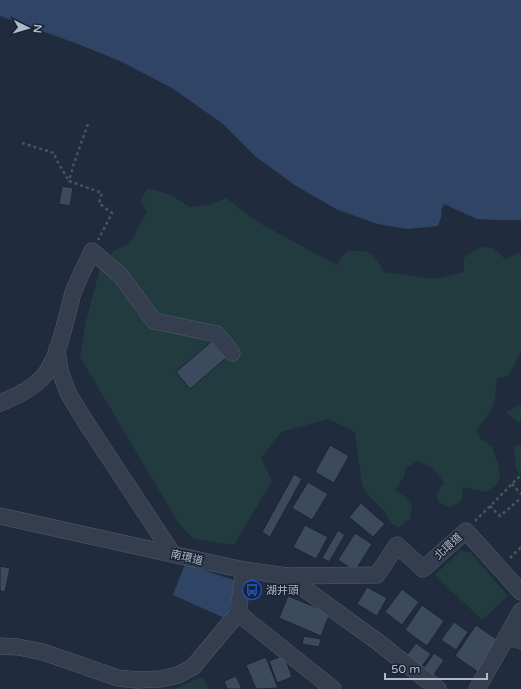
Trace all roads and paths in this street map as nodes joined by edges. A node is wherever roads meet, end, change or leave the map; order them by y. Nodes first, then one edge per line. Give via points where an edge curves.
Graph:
1 (88, 124) dead end
2 (22, 143) dead end
3 (69, 181) junction
4 (92, 251) junction
5 (57, 349) junction
6 (232, 353) dead end
7 (0, 403) edge
8 (521, 475) edge
9 (512, 484) junction
10 (521, 494) edge
11 (521, 498) edge
12 (490, 506) junction
13 (0, 516) edge
14 (466, 530) junction
15 (172, 553) junction
16 (244, 570) junction
17 (377, 575) joint
18 (287, 576) junction
19 (521, 592) edge
20 (521, 610) edge
21 (238, 613) junction
22 (513, 640) edge
23 (0, 646) edge
24 (333, 689) edge
25 (438, 689) edge
26 (477, 689) edge

1 - 3 path
2 - 3 path via 54,154
3 - 4 path via 102,193 98,203 112,213
4 - 5 street via 74,291
4 - 6 street via 120,275 154,321 217,334
5 - 7 street via 42,377 27,390
5 - 15 street via 60,372 68,393
8 - 9 path
9 - 10 path
9 - 12 path
11 - 12 path via 500,516
12 - 14 path
13 - 15 street, 南環道
14 - 17 street, 北環道 via 422,569 396,545
14 - 19 street, 北環道
15 - 16 street, 南環道
16 - 18 street, 南環道
16 - 21 street
17 - 18 street, 南環道
18 - 25 street
20 - 22 street
21 - 23 street via 193,667 178,675 160,679 118,678 43,652
21 - 24 street
22 - 26 street

